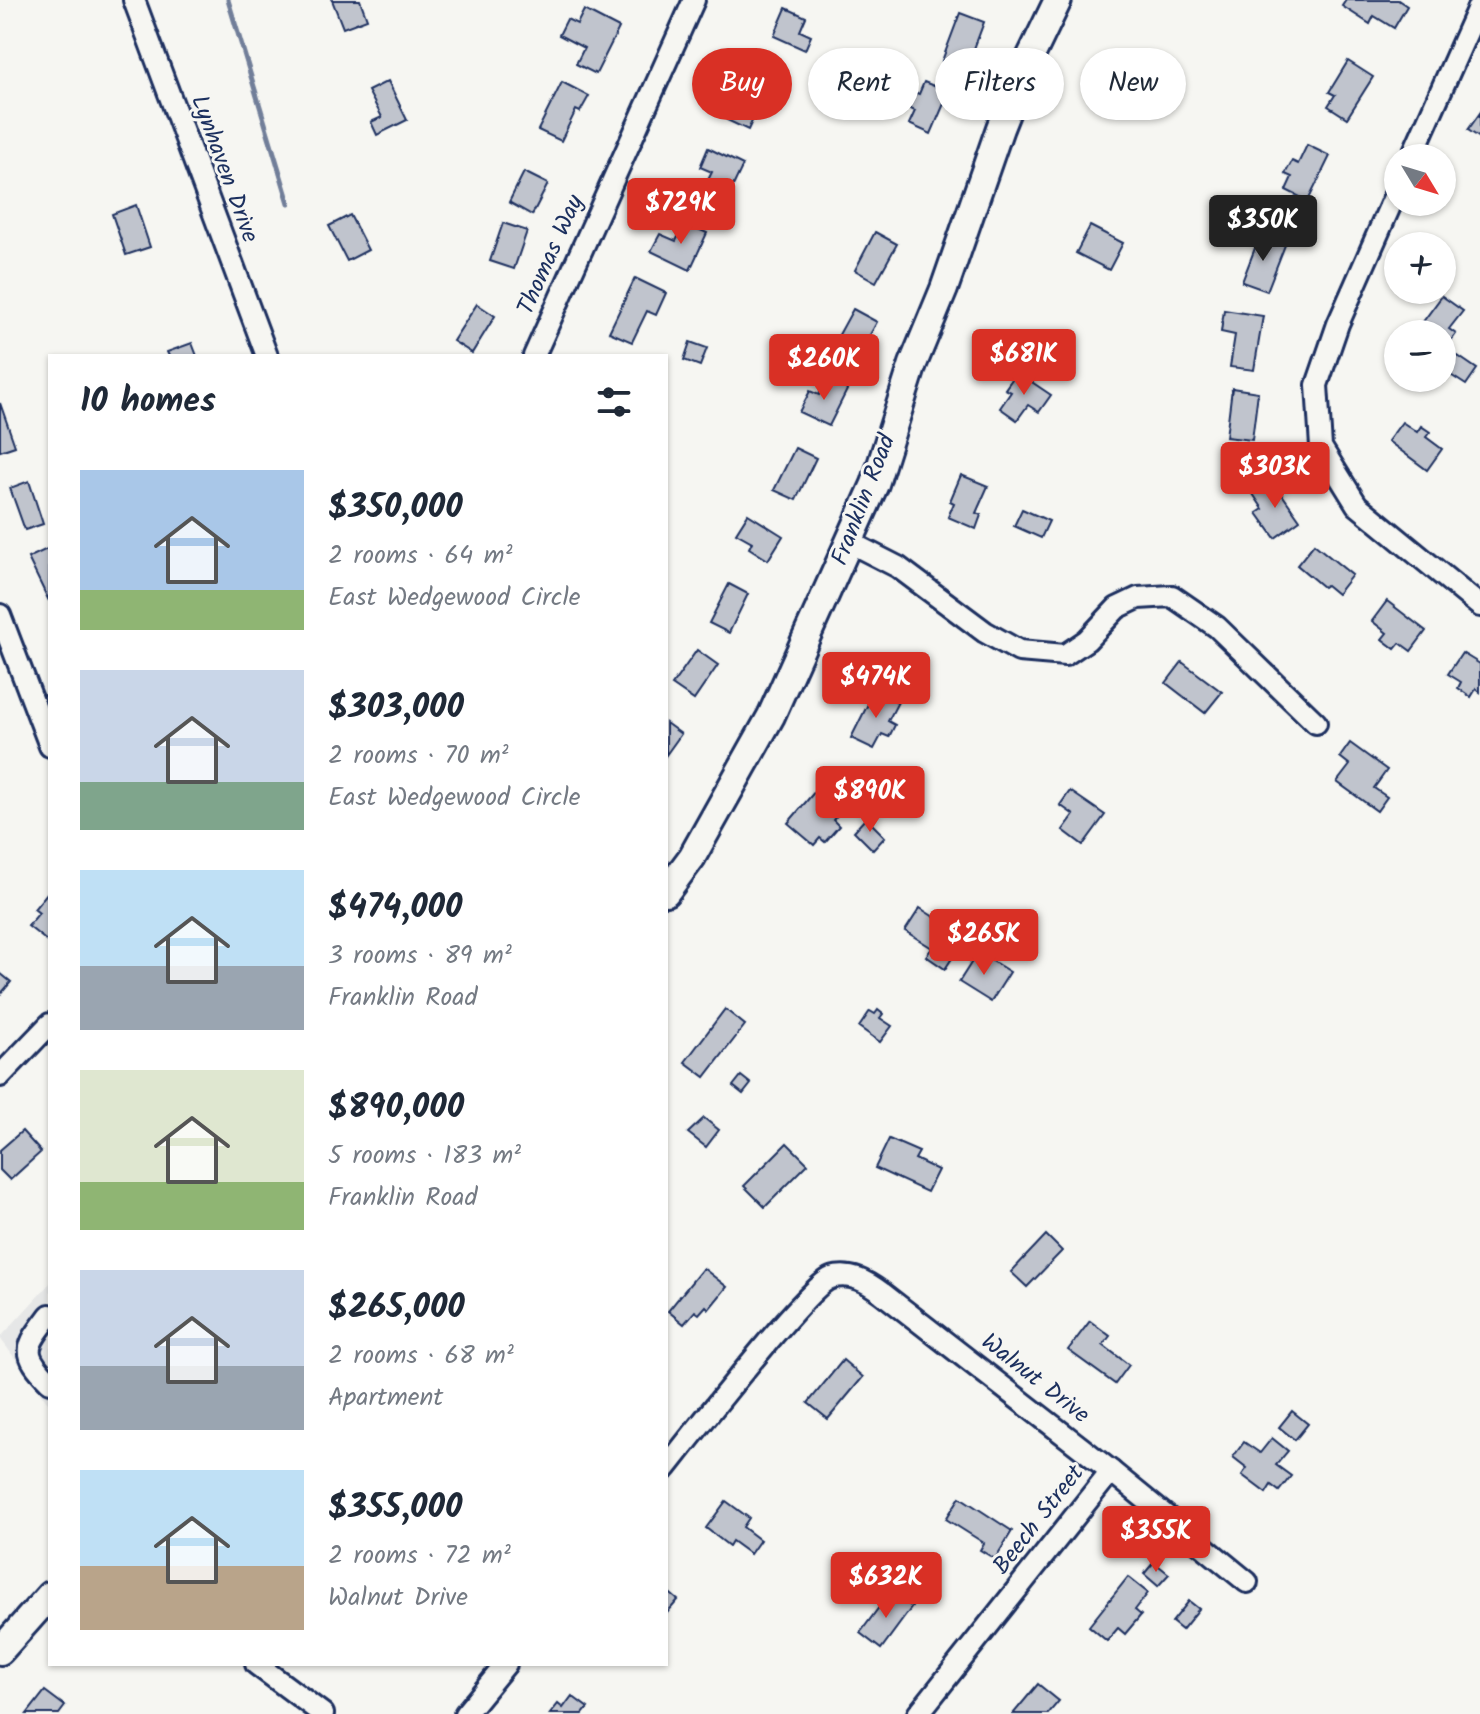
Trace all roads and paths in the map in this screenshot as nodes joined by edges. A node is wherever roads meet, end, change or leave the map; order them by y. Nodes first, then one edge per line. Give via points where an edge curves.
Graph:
1 (134, 0) edge
2 (694, 0) edge
3 (1058, 0) edge
4 (1480, 3) edge
5 (1417, 144) edge
6 (1386, 216) edge
7 (266, 354) edge
8 (535, 354) edge
9 (849, 542) junction
10 (1480, 606) edge
11 (0, 615) edge
12 (1316, 723) dead end
13 (48, 741) edge
14 (668, 889) edge
15 (48, 1026) edge
16 (0, 1076) edge
17 (48, 1318) edge
18 (48, 1380) edge
19 (668, 1466) edge
20 (1111, 1471) junction
21 (1247, 1582) dead end
22 (48, 1597) edge
23 (0, 1651) edge
24 (259, 1666) edge
25 (504, 1666) edge
26 (323, 1714) edge
27 (465, 1714) edge
28 (918, 1714) edge

1 - 7 street, Lynhaven Drive
2 - 8 street, Thomas Way
3 - 9 main road, Franklin Road via 1017,85 913,364 875,484
4 - 5 street
6 - 10 street via 1317,385 1321,447 1357,505
9 - 12 street via 898,567 1019,651 1065,655 1117,608 1138,598 1172,596 1217,627
9 - 14 main road, Franklin Road via 771,716 692,857
11 - 13 street
15 - 16 street
17 - 18 street via 29,1354
19 - 20 street, Walnut Drive via 787,1322 829,1278 846,1276 864,1280
20 - 21 street, Walnut Drive
20 - 28 street, Beech Street
22 - 23 main road
24 - 26 street
25 - 27 street

